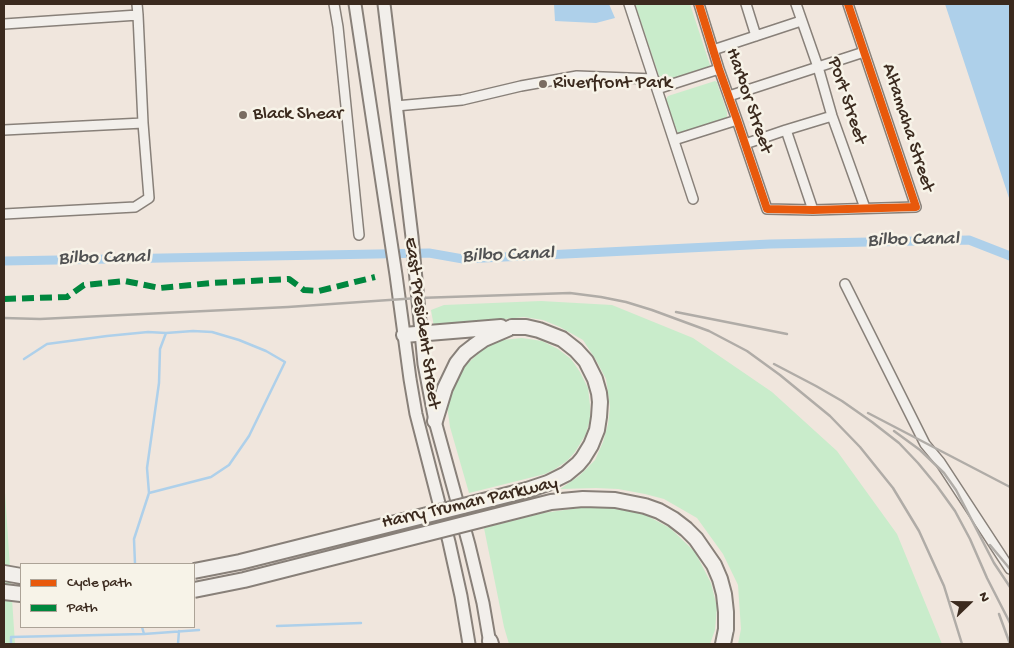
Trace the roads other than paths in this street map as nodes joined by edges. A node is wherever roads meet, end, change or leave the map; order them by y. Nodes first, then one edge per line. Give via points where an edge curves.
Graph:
1 (137, 4) edge
2 (334, 4) edge
3 (355, 4) edge
4 (384, 4) edge
5 (630, 4) edge
6 (699, 4) edge
7 (746, 4) edge
8 (796, 4) edge
9 (848, 4) edge
10 (138, 16) junction
11 (801, 21) junction
12 (4, 24) edge
13 (756, 36) junction
14 (713, 50) junction
15 (864, 52) junction
16 (818, 66) junction
17 (719, 69) junction
18 (654, 79) junction
19 (657, 89) junction
20 (729, 96) junction
21 (396, 106) junction
22 (832, 116) junction
23 (737, 120) junction
24 (143, 123) junction
25 (4, 130) edge
26 (786, 130) junction
27 (674, 140) junction
28 (745, 144) junction
29 (693, 199) dead end
30 (865, 208) junction
31 (767, 209) joint
32 (813, 210) junction
33 (4, 214) edge
34 (359, 235) dead end
35 (846, 284) dead end
36 (512, 327) junction
37 (421, 334) junction
38 (404, 335) junction
39 (435, 422) junction
40 (1010, 568) edge
41 (195, 571) edge
42 (4, 573) edge
43 (20, 576) edge
44 (195, 590) edge
45 (4, 592) edge
46 (20, 594) edge
47 (491, 643) edge
48 (469, 644) edge
49 (723, 644) edge

1 - 10 street
2 - 34 street
3 - 38 main road, East President Street
4 - 21 main road, East President Street
5 - 18 street
6 - 14 street, Harbor Street
7 - 13 street
8 - 11 street, Port Street
9 - 15 street, Altamaha Street
10 - 12 street
10 - 24 street
11 - 13 street
11 - 16 street, Port Street
13 - 14 street
14 - 17 street, Harbor Street
15 - 16 street
15 - 30 street, Altamaha Street via 916,207
16 - 20 street
16 - 22 street, Port Street
17 - 19 street
17 - 20 street, Harbor Street
18 - 19 street
18 - 21 street via 577,76 462,100
19 - 27 street
20 - 23 street, Harbor Street
21 - 37 main road, East President Street
22 - 26 street
22 - 30 street, Port Street
23 - 27 street
23 - 28 street, Harbor Street
24 - 25 street
24 - 33 street via 149,198 135,207
26 - 28 street
26 - 32 street
27 - 29 street
28 - 31 street, Harbor Street
30 - 32 street, Altamaha Street
31 - 32 street, Altamaha Street
35 - 40 street via 925,444
36 - 37 highway, Harry Truman Parkway
36 - 39 highway via 465,353 451,374
36 - 41 highway, Harry Truman Parkway, bridge via 539,330 562,339 581,355 592,372 600,402 597,430 583,458 572,470 558,479 527,490
37 - 38 highway, Harry Truman Parkway
37 - 39 main road, East President Street
38 - 48 main road, East President Street via 416,414 449,542
39 - 47 main road, East President Street via 469,545
42 - 43 highway
44 - 49 highway, Harry Truman Parkway, bridge via 551,502 615,500 659,511 696,539 710,559 724,594 726,629
45 - 46 highway

